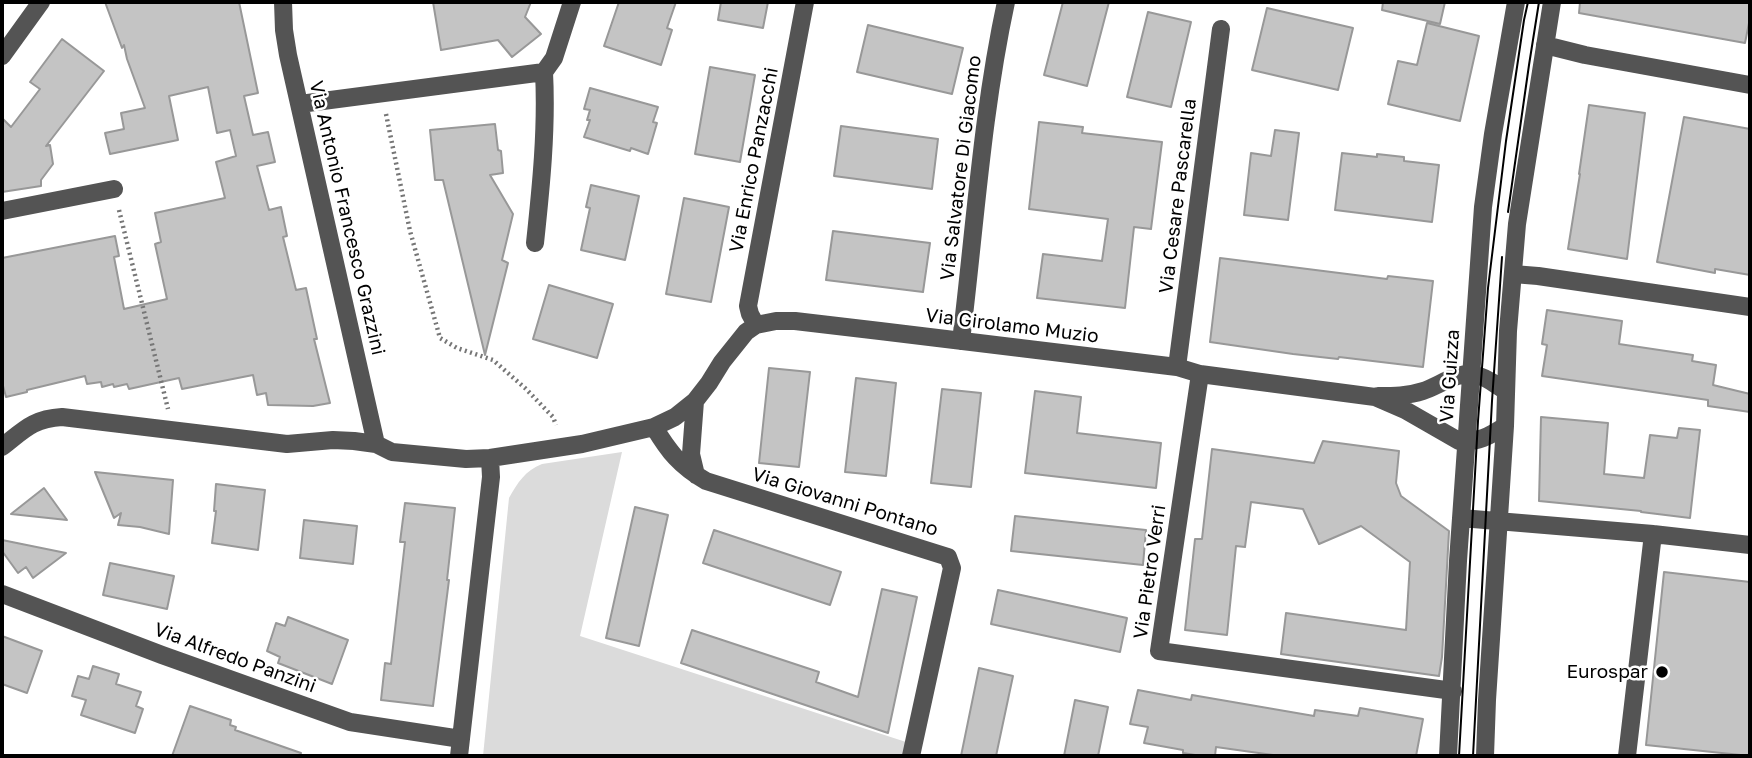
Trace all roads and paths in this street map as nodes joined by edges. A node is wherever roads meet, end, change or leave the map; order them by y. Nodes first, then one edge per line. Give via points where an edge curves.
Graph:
1 (41, 2) edge
2 (283, 2) edge
3 (572, 2) edge
4 (805, 2) edge
5 (1006, 2) edge
6 (1517, 2) edge
7 (1552, 2) edge
8 (1221, 29) dead end
9 (1545, 45) junction
10 (2, 56) edge
11 (544, 72) junction
12 (1750, 85) edge
13 (381, 93) junction
14 (300, 104) junction
15 (114, 189) joint
16 (2, 211) edge
17 (535, 243) dead end
18 (1513, 274) junction
19 (1750, 307) edge
20 (756, 325) junction
21 (961, 341) junction
22 (1177, 368) junction
23 (1200, 374) junction
24 (1471, 374) junction
25 (1506, 391) junction
26 (1375, 397) junction
27 (695, 401) junction
28 (555, 425) dead end
29 (1505, 426) junction
30 (654, 427) junction
31 (166, 429) junction
32 (1467, 442) junction
33 (376, 444) junction
34 (2, 447) edge
35 (490, 458) junction
36 (695, 475) junction
37 (1461, 518) junction
38 (1499, 521) junction
39 (1653, 534) junction
40 (1750, 545) edge
41 (2, 594) edge
42 (1452, 691) junction
43 (460, 748) edge
44 (911, 756) edge
45 (1448, 756) edge
46 (1485, 756) edge
47 (1627, 756) edge

1 - 10 street
2 - 14 street, Via Antonio Francesco Grazzini via 284,30
3 - 11 street via 554,58
4 - 20 street, Via Enrico Panzacchi via 748,306
5 - 21 street, Via Salvatore Di Giacomo via 985,121
6 - 24 street, Via Guizza via 1483,207
7 - 9 street
8 - 22 street, Via Cesare Pascarella
9 - 12 street
9 - 18 street
11 - 13 street
11 - 17 street
13 - 14 street
13 - 28 path via 410,231 440,338 493,360 552,416
14 - 33 street, Via Antonio Francesco Grazzini
15 - 16 street
15 - 31 path via 168,409
18 - 19 street
18 - 25 street
20 - 21 street, Via Girolamo Muzio via 795,321
20 - 27 street via 737,342
21 - 22 street, Via Girolamo Muzio
22 - 23 street, Via Girolamo Muzio
23 - 26 street, Via Girolamo Muzio
23 - 42 street, Via Pietro Verri via 1159,650
24 - 25 street
24 - 26 street via 1425,391
24 - 32 street, Via Guizza
25 - 29 street
26 - 32 street, Via Girolamo Muzio
27 - 30 street via 676,418
27 - 36 street via 691,454
29 - 32 street
29 - 38 street
30 - 35 street
30 - 36 street, Via Giovanni Pontano via 680,464
31 - 33 street via 287,444 333,440
31 - 34 street via 46,418
32 - 37 street, Via Guizza
33 - 35 street via 392,452
35 - 43 street
36 - 44 street, Via Giovanni Pontano via 948,557 952,568
37 - 38 street
37 - 42 street, Via Guizza
38 - 39 street
38 - 46 street
39 - 40 street
39 - 47 street
41 - 43 street, Via Alfredo Panzini via 350,722
42 - 45 street, Via Guizza

